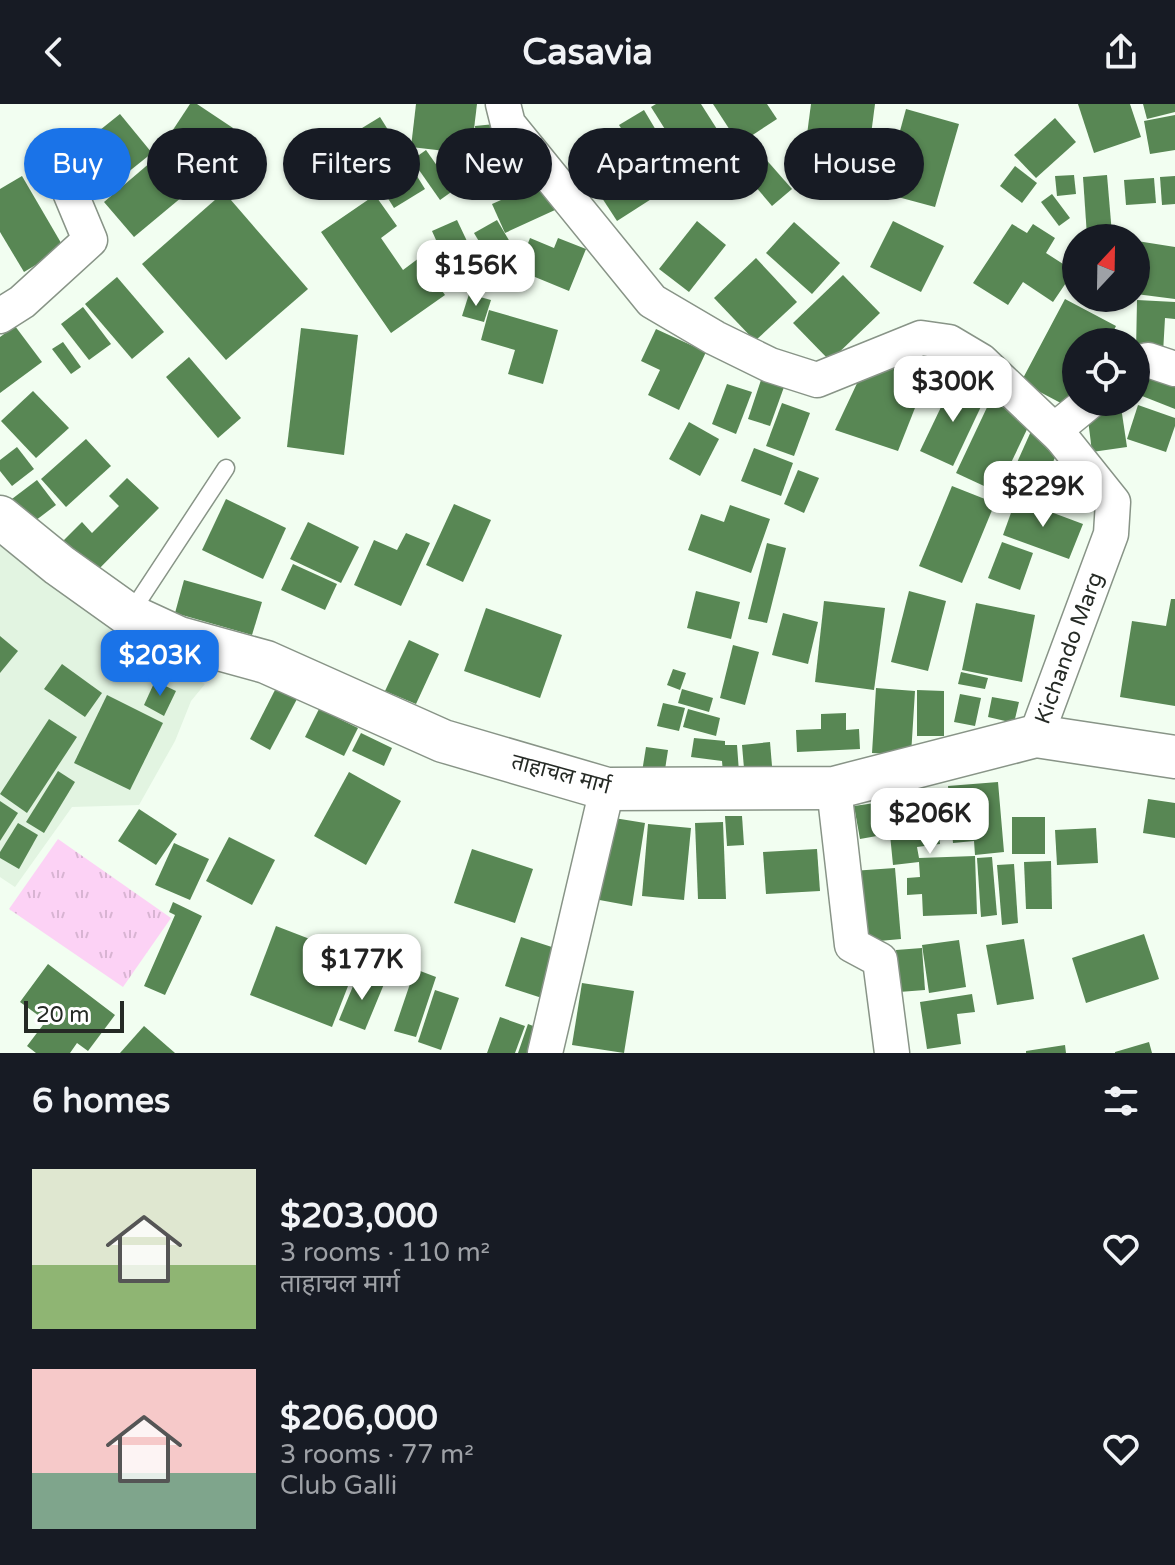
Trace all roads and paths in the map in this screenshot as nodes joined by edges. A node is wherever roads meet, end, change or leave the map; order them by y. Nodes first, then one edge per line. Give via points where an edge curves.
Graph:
1 (503, 104) edge
2 (73, 200) edge
3 (0, 316) edge
4 (1150, 361) edge
5 (1175, 369) edge
6 (1072, 416) edge
7 (1061, 437) junction
8 (226, 468) dead end
9 (0, 517) edge
10 (129, 615) junction
11 (1036, 736) junction
12 (1175, 757) edge
13 (834, 788) junction
14 (607, 789) junction
15 (545, 1053) edge
16 (892, 1053) edge

1 - 7 street, Kichando Marg via 508,124 652,301 770,365 817,380 921,338 949,342 981,361
2 - 3 street via 90,240
4 - 5 street
6 - 7 street via 1062,424
7 - 11 street, Kichando Marg via 1113,502 1111,534
8 - 10 lane
9 - 10 street, ताहाचल मार्ग
10 - 14 street, ताहाचल मार्ग via 179,638 266,662 443,741
11 - 12 street, ताहाचल मार्ग
11 - 13 street, ताहाचल मार्ग
13 - 14 street, ताहाचल मार्ग
13 - 16 street via 852,945 880,960
14 - 15 street

